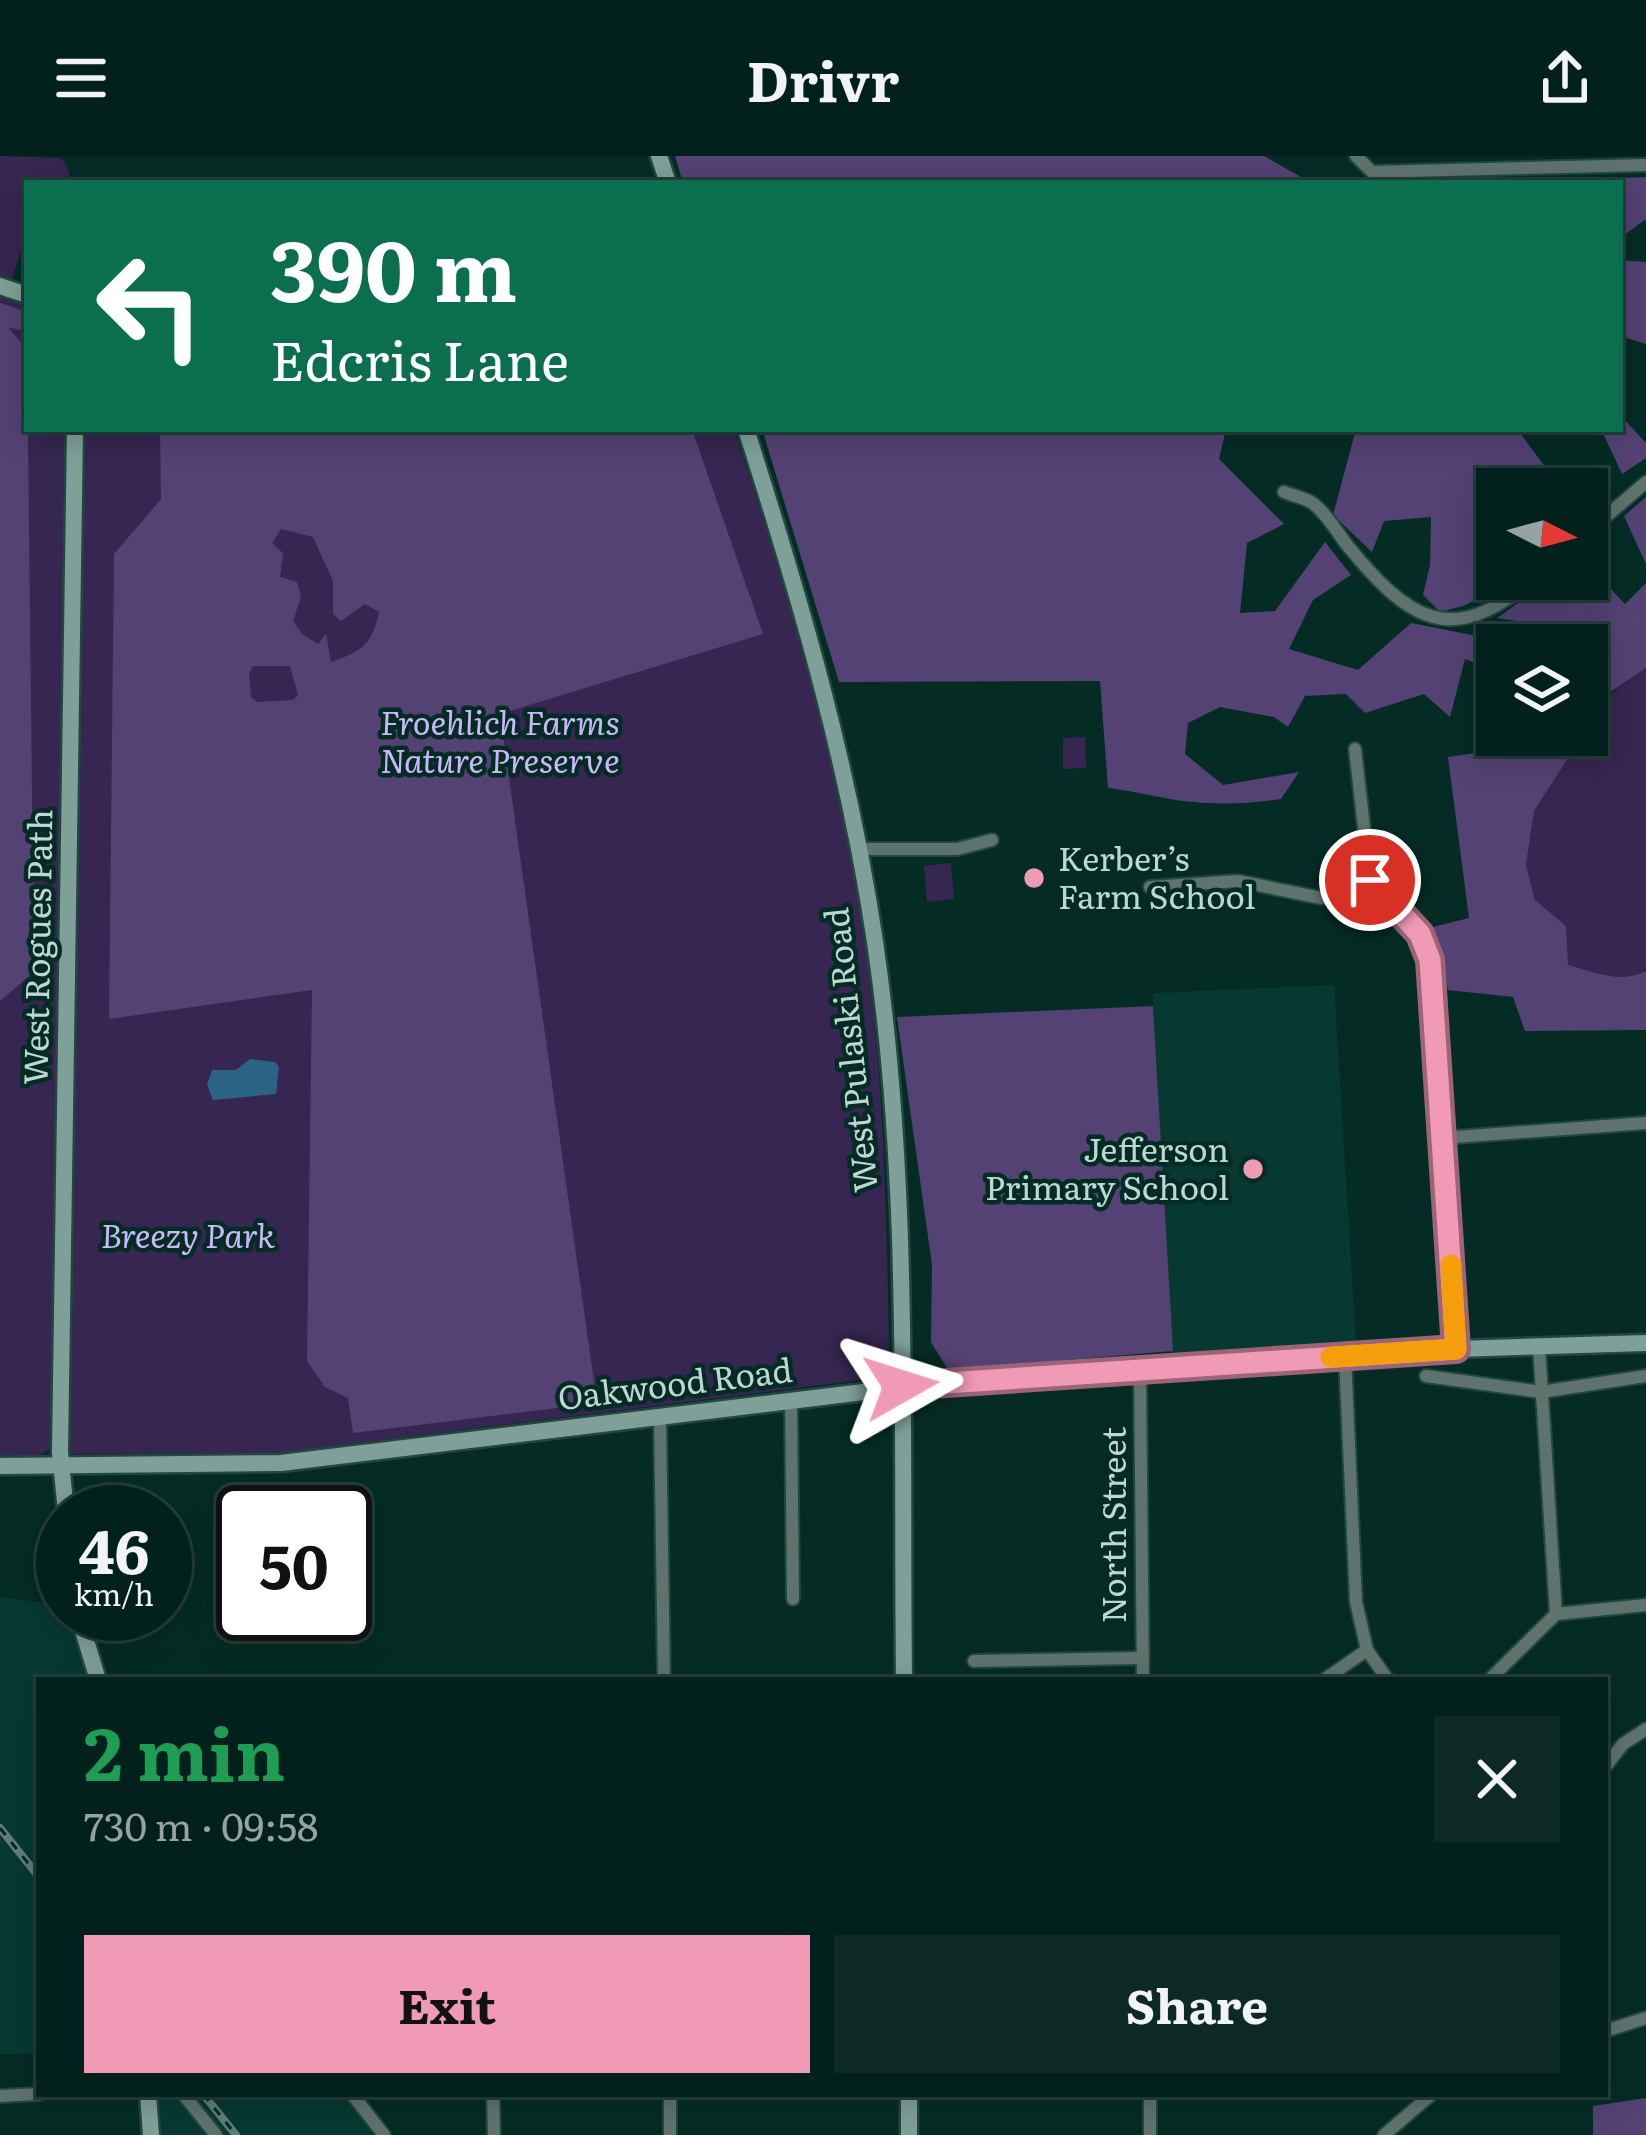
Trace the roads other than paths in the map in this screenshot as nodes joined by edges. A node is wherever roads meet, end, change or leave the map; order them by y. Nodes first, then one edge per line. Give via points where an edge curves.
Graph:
1 (1356, 156) edge
2 (1646, 165) edge
3 (75, 432) edge
4 (747, 432) edge
5 (1646, 482) edge
6 (1284, 492) dead end
7 (1608, 515) edge
8 (1504, 600) edge
9 (1355, 748) dead end
10 (992, 840) dead end
11 (859, 849) junction
12 (1370, 880) junction
13 (1150, 887) dead end
14 (1646, 1123) edge
15 (1442, 1138) junction
16 (1646, 1343) edge
17 (1539, 1346) junction
18 (1456, 1349) junction
19 (1345, 1356) junction
20 (1140, 1370) junction
21 (1426, 1376) dead end
22 (1646, 1376) edge
23 (901, 1386) junction
24 (1541, 1392) junction
25 (791, 1400) junction
26 (660, 1417) junction
27 (0, 1466) edge
28 (60, 1466) junction
29 (62, 1485) edge
30 (793, 1599) dead end
31 (1646, 1605) edge
32 (1556, 1614) junction
33 (86, 1641) edge
34 (1366, 1650) junction
35 (1142, 1658) junction
36 (974, 1661) dead end
37 (97, 1677) edge
38 (664, 1677) edge
39 (904, 1677) edge
40 (1143, 1677) edge
41 (1326, 1677) edge
42 (1386, 1677) edge
43 (1492, 1677) edge
44 (1646, 1729) edge
45 (1608, 1763) edge
46 (1646, 2018) edge
47 (1608, 2030) edge
48 (36, 2094) edge
49 (0, 2096) edge
50 (148, 2097) edge
51 (186, 2097) edge
52 (354, 2097) edge
53 (493, 2097) edge
54 (670, 2097) edge
55 (909, 2097) edge
56 (1150, 2097) edge
57 (1428, 2097) edge
58 (152, 2135) edge
59 (215, 2135) edge
60 (384, 2135) edge
61 (494, 2135) edge
62 (670, 2135) edge
63 (910, 2135) edge
64 (1150, 2135) edge
65 (1384, 2135) edge

1 - 2 street via 1372,172
3 - 28 main road, West Rogues Path
4 - 11 main road, West Pulaski Road via 813,645
5 - 7 street
6 - 8 street via 1312,503 1377,581 1418,614 1438,620
9 - 12 street
10 - 11 street via 957,849
11 - 23 main road, West Pulaski Road via 894,1141
12 - 13 street via 1321,898 1238,881
12 - 15 street via 1420,934 1430,960
14 - 15 street
15 - 18 street
16 - 17 main road, Oakwood Road
17 - 18 main road, Oakwood Road
17 - 24 street
18 - 19 main road, Oakwood Road
19 - 20 main road, Oakwood Road
19 - 34 street via 1353,1572
20 - 23 main road, Oakwood Road
20 - 35 street, North Street
21 - 24 street
22 - 24 street
23 - 25 main road, Oakwood Road
23 - 39 main road, West Pulaski Road
24 - 32 street
25 - 26 main road, Oakwood Road
25 - 30 street
26 - 28 main road, Oakwood Road via 280,1463
26 - 38 street
27 - 28 main road, Oakwood Road
28 - 29 main road, West Rogues Path
31 - 32 street
32 - 43 street
33 - 37 main road
34 - 41 street
34 - 42 street
35 - 36 street
35 - 40 street, North Street
44 - 45 street
46 - 47 street
48 - 49 street
50 - 58 main road
51 - 59 street
52 - 60 street
53 - 61 street
54 - 62 street
55 - 63 main road
56 - 64 street
57 - 65 street

